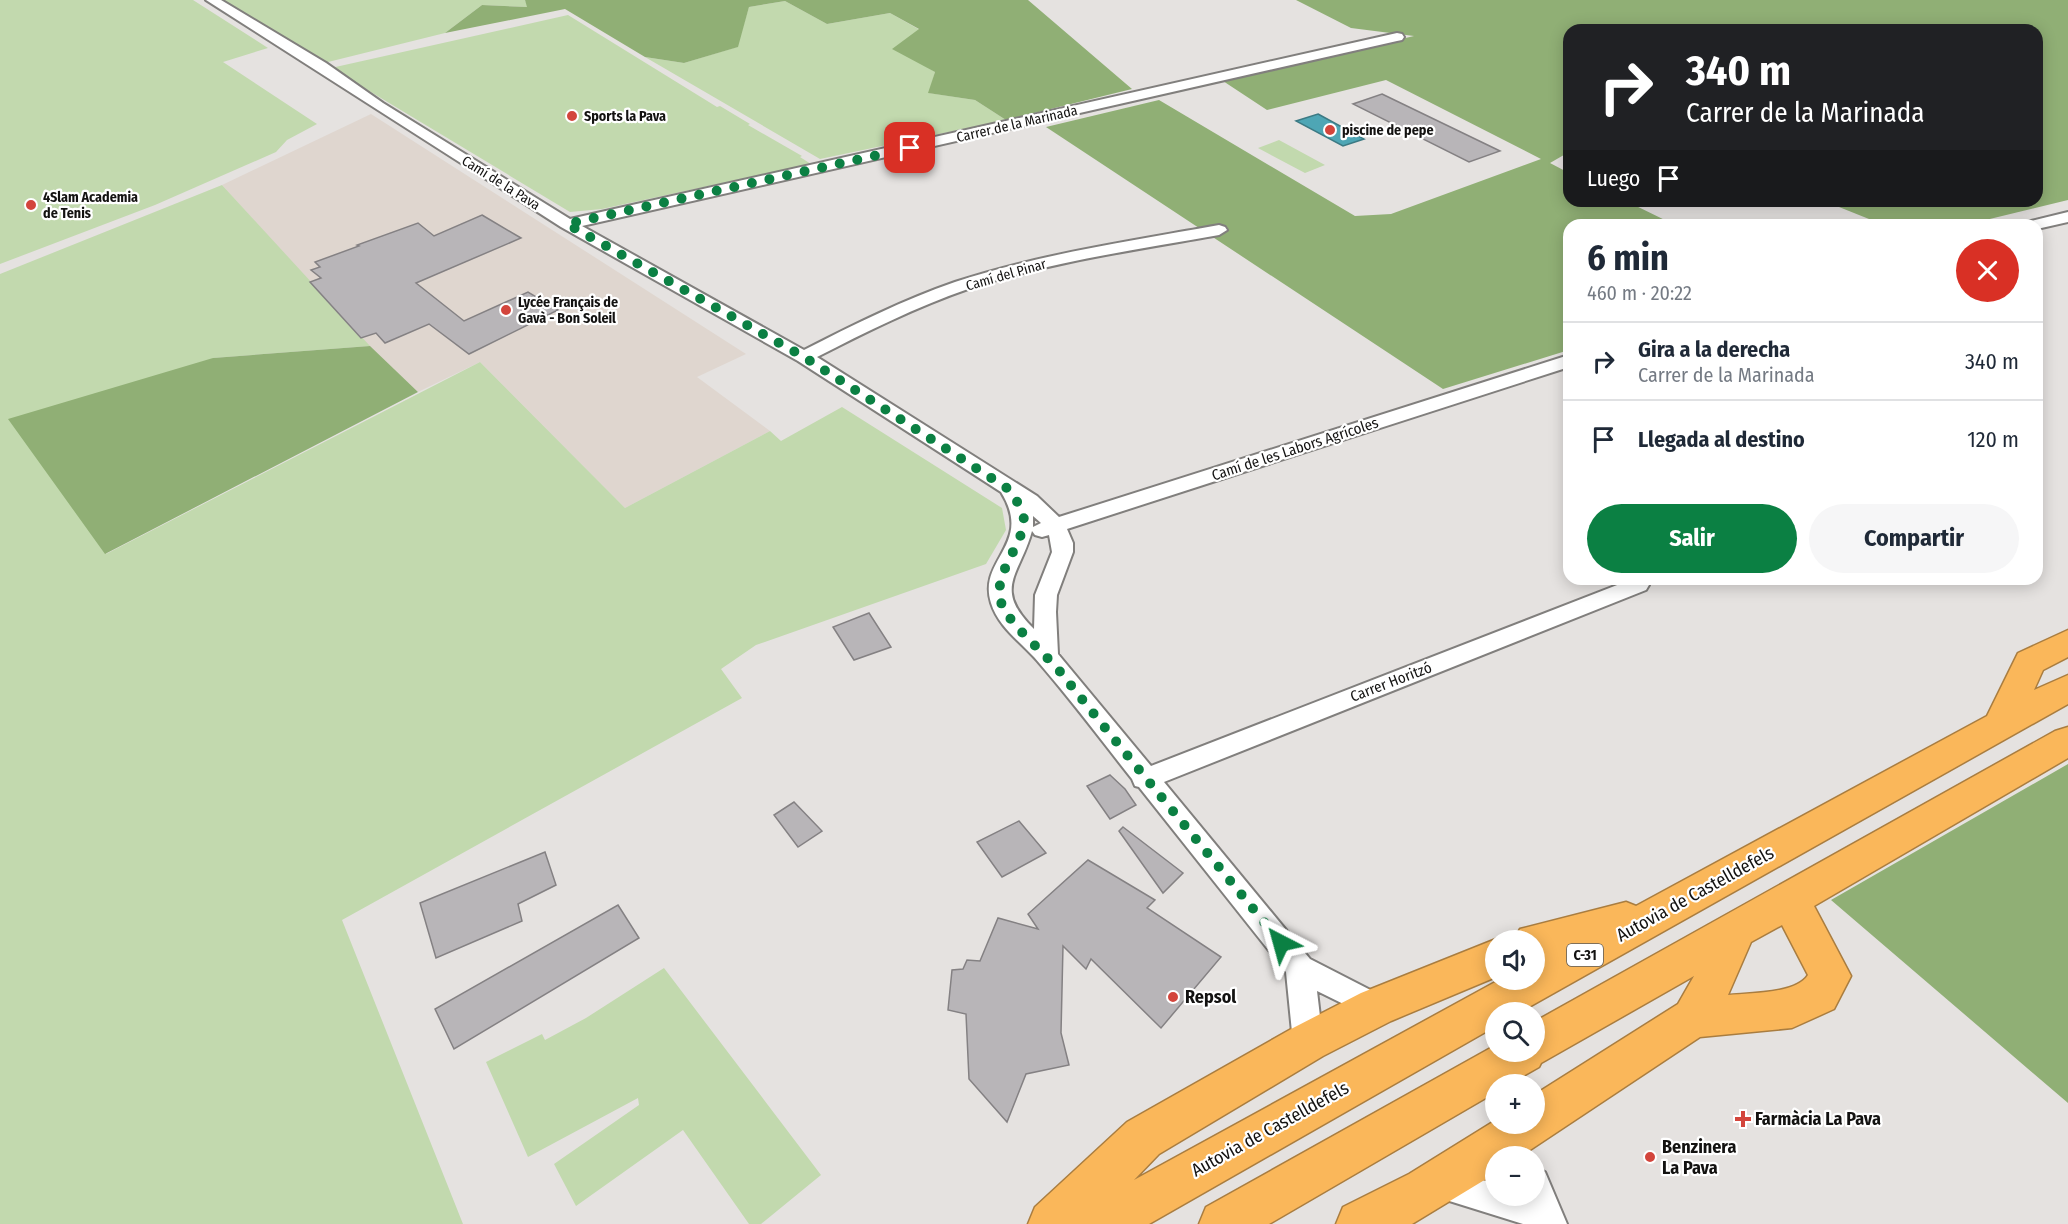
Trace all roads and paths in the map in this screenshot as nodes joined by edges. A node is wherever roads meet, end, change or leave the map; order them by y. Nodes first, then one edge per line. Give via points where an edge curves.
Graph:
1 (212, 0) edge
2 (1397, 37) dead end
3 (2068, 217) edge
4 (2043, 223) edge
5 (567, 224) junction
6 (1219, 230) dead end
7 (804, 357) junction
8 (1563, 363) edge
9 (1010, 490) junction
10 (1056, 527) junction
11 (1021, 535) junction
12 (1638, 585) dead end
13 (2068, 642) edge
14 (1047, 656) junction
15 (2068, 688) edge
16 (2000, 726) junction
17 (2068, 741) edge
18 (1144, 779) junction
19 (1790, 901) junction
20 (1665, 911) junction
21 (1736, 930) junction
22 (1545, 939) edge
23 (1485, 962) edge
24 (1300, 968) junction
25 (1376, 1007) junction
26 (1693, 1018) junction
27 (1545, 1039) edge
28 (1308, 1042) junction
29 (1506, 1062) edge
30 (1545, 1121) edge
31 (1525, 1134) edge
32 (1438, 1183) junction
33 (1548, 1219) edge
34 (1052, 1224) edge
35 (1102, 1224) edge
36 (1223, 1224) edge
37 (1360, 1224) edge

1 - 5 street, Camí de la Pava
2 - 5 street, Carrer de la Marinada
3 - 4 street
5 - 7 street, Camí de la Pava
6 - 7 street, Camí del Pinar via 1084,253 981,280 879,319
7 - 9 street, Camí de la Pava
8 - 10 street, Camí de les Labors Agrícoles
9 - 10 street, Camí de la Pava via 1030,501
9 - 11 street via 1023,513
10 - 11 street, Camí de les Labors Agrícoles
10 - 14 street via 1064,546 1044,609
11 - 14 street via 1005,563 1000,595 1009,616
12 - 18 street, Carrer Horitzó
13 - 16 highway via 2030,662
14 - 18 street
15 - 16 highway, Autovia de Castelldefels / C-31
16 - 20 highway, Autovia de Castelldefels / C-31
17 - 19 highway
18 - 24 street
19 - 21 highway
19 - 26 highway via 1830,976 1819,995 1792,1008
20 - 22 highway
20 - 35 highway, Autovia de Castelldefels / C-31
21 - 26 highway via 1718,974
21 - 27 highway
23 - 25 highway
24 - 25 street
24 - 28 street
25 - 28 highway
26 - 30 highway
28 - 34 highway via 1143,1138 1122,1162
29 - 36 highway
31 - 32 highway
32 - 33 street
32 - 37 highway

